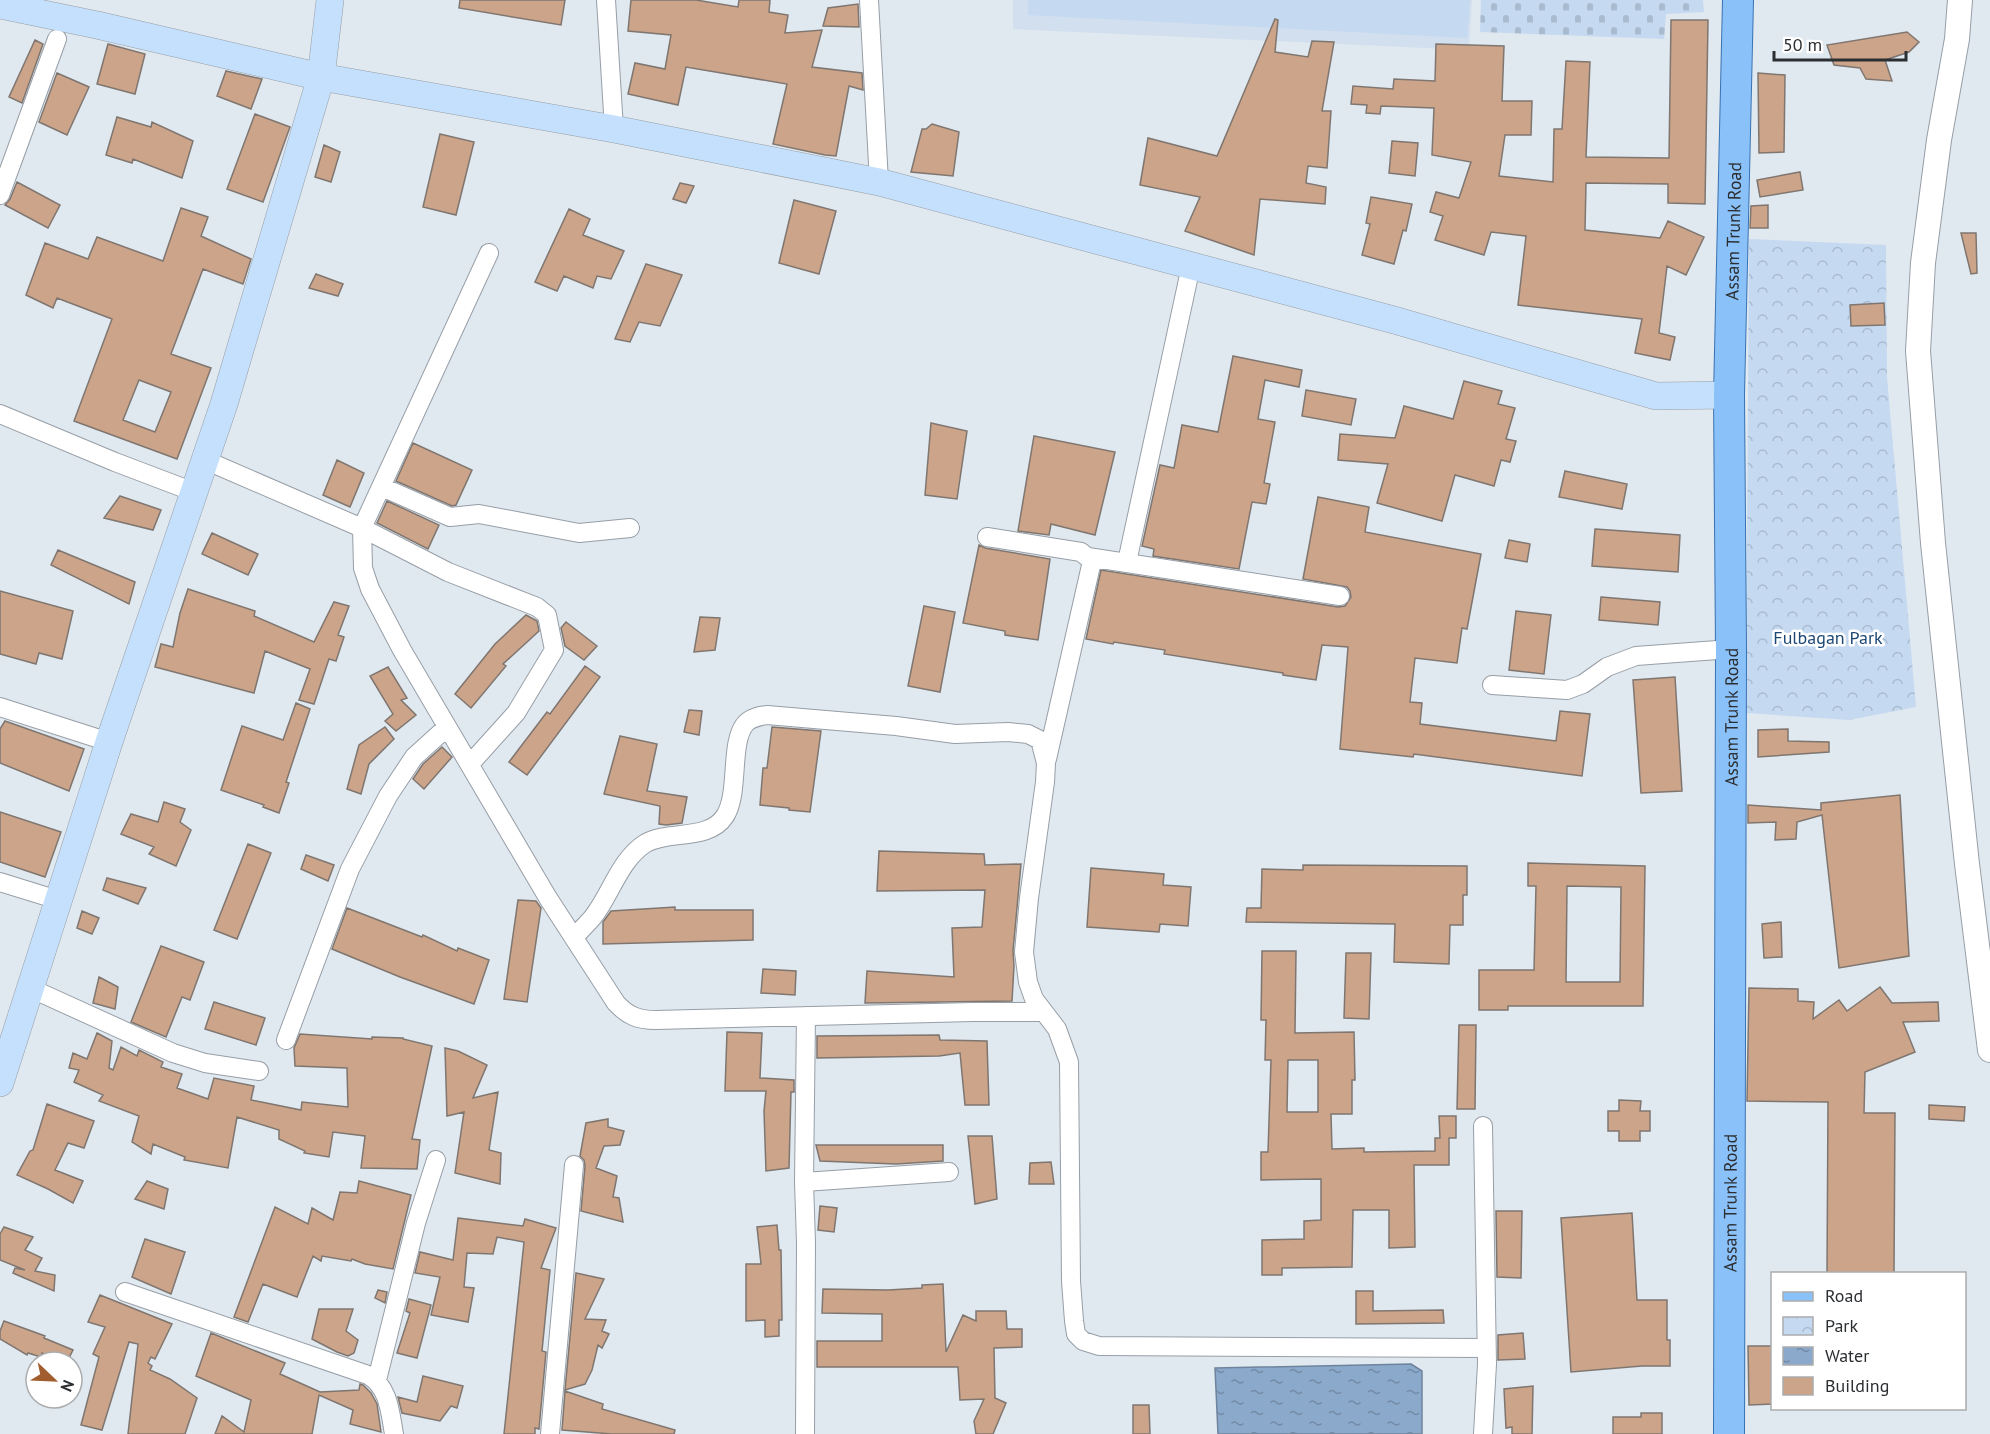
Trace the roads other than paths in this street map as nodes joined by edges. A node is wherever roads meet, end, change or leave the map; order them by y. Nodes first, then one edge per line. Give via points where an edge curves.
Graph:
1 (330, 0) edge
2 (606, 0) edge
3 (869, 0) edge
4 (1738, 0) edge
5 (1960, 0) edge
6 (0, 5) edge
7 (57, 39) dead end
8 (321, 77) junction
9 (614, 129) junction
10 (879, 182) junction
11 (0, 195) edge
12 (489, 253) dead end
13 (1191, 266) junction
14 (1729, 395) junction
15 (0, 414) edge
16 (205, 460) junction
17 (382, 487) junction
18 (194, 492) junction
19 (362, 528) junction
20 (630, 528) dead end
21 (987, 537) dead end
22 (1088, 557) junction
23 (1128, 562) junction
24 (1340, 596) dead end
25 (1731, 649) junction
26 (1492, 685) dead end
27 (0, 707) edge
28 (446, 728) junction
29 (110, 742) junction
30 (1046, 763) junction
31 (470, 764) junction
32 (0, 882) edge
33 (58, 900) junction
34 (569, 930) junction
35 (30, 988) junction
36 (1043, 1012) junction
37 (806, 1016) junction
38 (286, 1040) dead end
39 (1990, 1050) edge
40 (2, 1069) edge
41 (259, 1071) dead end
42 (1483, 1126) dead end
43 (436, 1160) dead end
44 (574, 1165) dead end
45 (949, 1172) dead end
46 (804, 1182) junction
47 (125, 1292) dead end
48 (1486, 1348) junction
49 (377, 1380) junction
50 (394, 1434) edge
51 (550, 1434) edge
52 (805, 1434) edge
53 (1483, 1434) edge
54 (1729, 1434) edge

1 - 8 main road
2 - 9 street
3 - 10 street
4 - 14 main road, Assam Trunk Road
5 - 39 street via 1923,263 1918,351 1933,543
6 - 8 main road
7 - 11 street
8 - 9 main road
8 - 16 main road
9 - 10 main road
10 - 13 main road
12 - 17 street
13 - 14 main road via 1656,396
13 - 23 street
14 - 25 main road, Assam Trunk Road
15 - 18 street
16 - 18 main road
16 - 19 street
17 - 19 street
17 - 20 street via 450,518 478,514 579,534
18 - 29 main road
19 - 28 street via 363,568 370,589
19 - 31 street via 448,572 537,607 547,615 554,644 551,657 516,713
21 - 22 street via 1080,552
22 - 23 street
22 - 30 street via 1091,567
23 - 24 street
25 - 26 street via 1636,657 1607,667 1568,690
25 - 54 main road, Assam Trunk Road
27 - 29 street
28 - 31 street
28 - 38 street via 414,757 388,796 350,868
29 - 33 main road
30 - 34 street via 1040,740 1028,734 955,735 896,726 757,716 746,723 740,736 730,806 719,824 648,842 636,849 593,917
30 - 36 street via 1024,952 1028,982
31 - 34 street
32 - 33 street
33 - 35 main road
34 - 37 street via 616,1003 639,1020
35 - 40 main road
35 - 41 street via 173,1053 205,1063
36 - 37 street
36 - 48 street via 1057,1029 1069,1062 1071,1281 1076,1334 1083,1341 1099,1346
37 - 46 street
42 - 48 street
43 - 49 street
44 - 51 street
45 - 46 street
46 - 52 street
47 - 49 street
48 - 53 street
49 - 50 street via 385,1393

